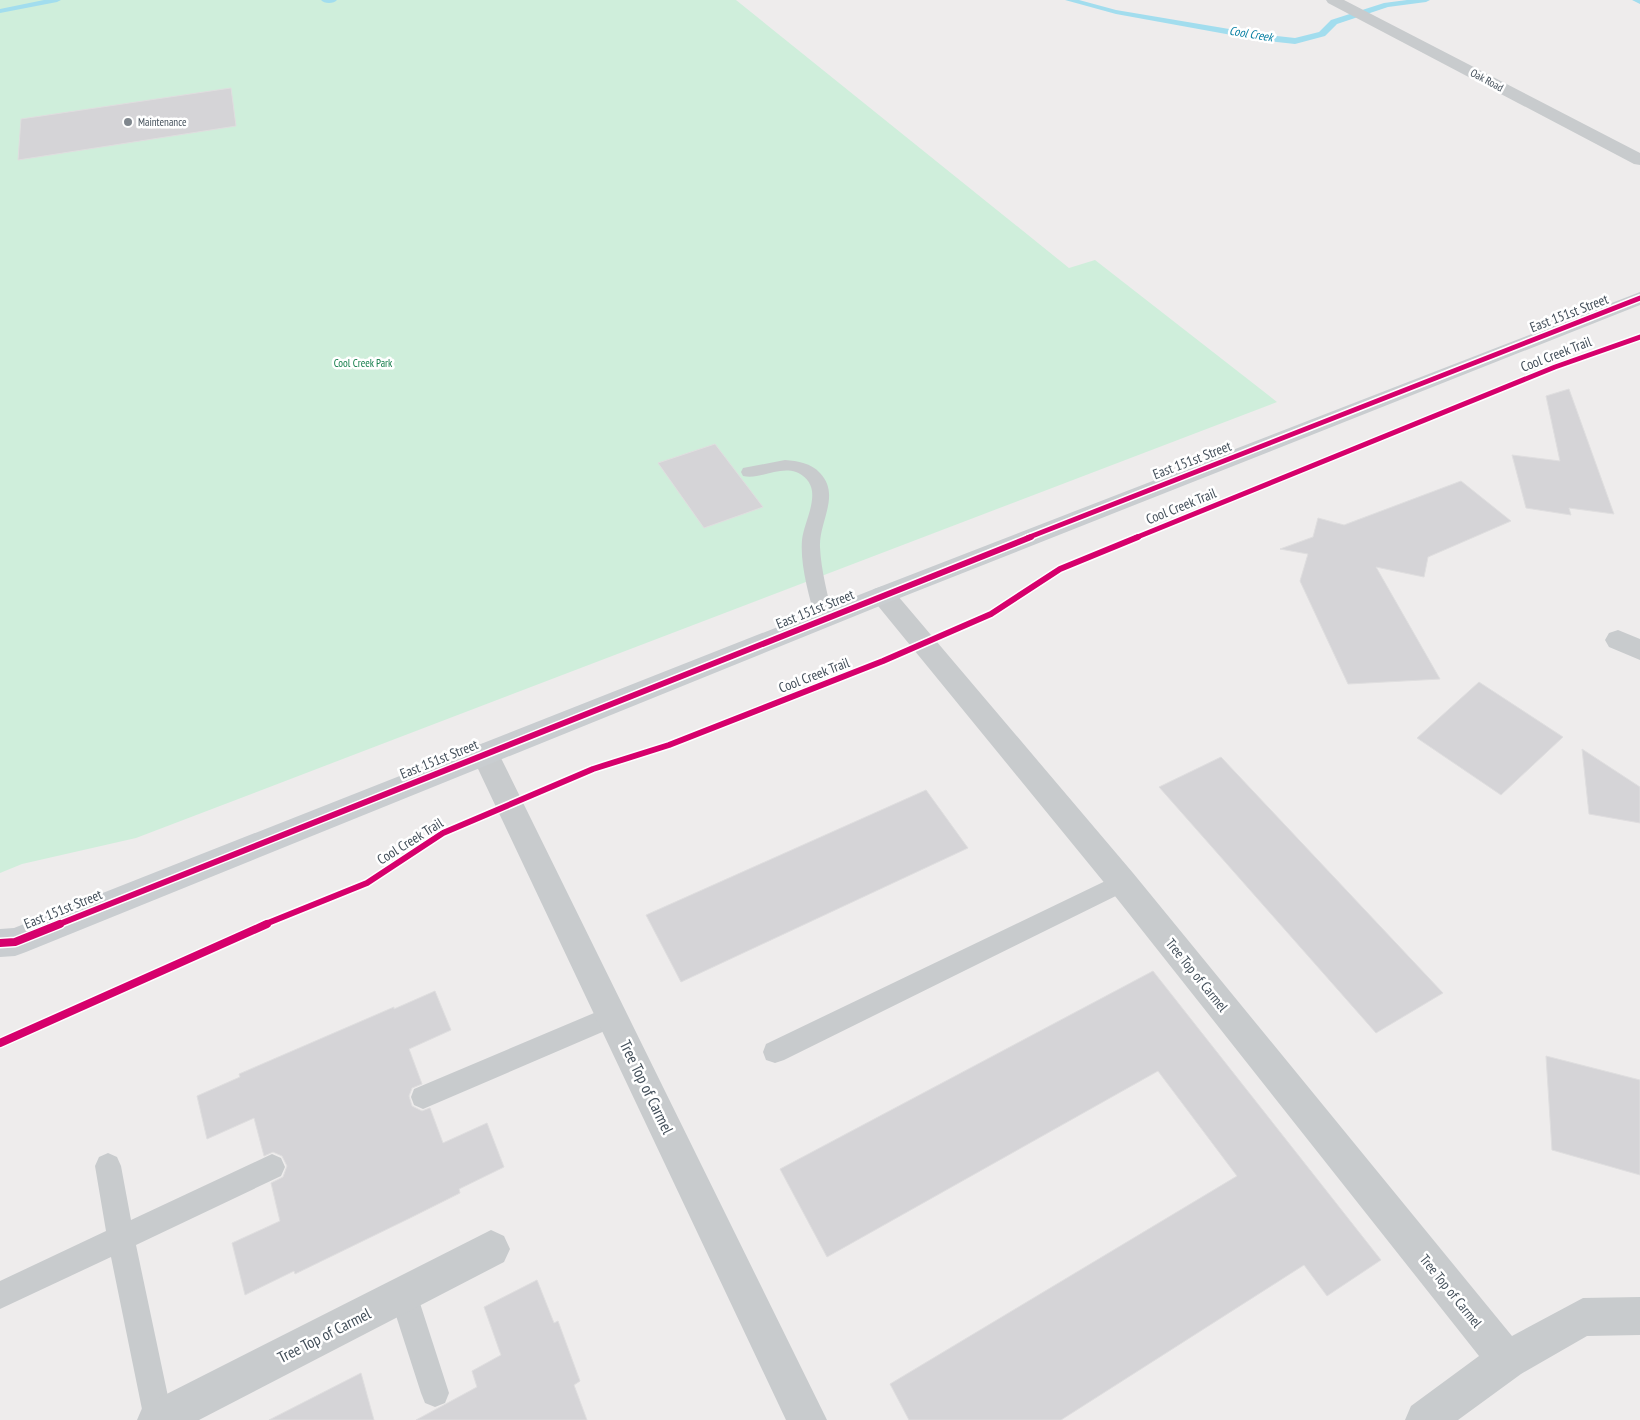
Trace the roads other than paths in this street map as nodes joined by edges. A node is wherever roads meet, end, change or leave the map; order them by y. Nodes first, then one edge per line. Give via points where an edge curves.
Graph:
1 (1333, 0) edge
2 (1640, 160) edge
3 (1640, 298) edge
4 (749, 472) dead end
5 (882, 595) junction
6 (824, 619) junction
7 (485, 754) junction
8 (1122, 882) junction
9 (5, 946) edge
10 (613, 1016) junction
11 (775, 1052) dead end
12 (423, 1097) dead end
13 (108, 1166) dead end
14 (272, 1167) dead end
15 (121, 1239) junction
16 (491, 1249) dead end
17 (403, 1294) junction
18 (0, 1295) edge
19 (1640, 1316) edge
20 (1507, 1360) junction
21 (435, 1393) dead end
22 (158, 1419) edge
23 (807, 1420) edge
24 (1426, 1420) edge

1 - 2 street, Oak Road
3 - 5 street, East 151st Street
4 - 6 lane via 797,465 811,472 819,484 821,496 811,545
5 - 6 street, East 151st Street
5 - 8 street, Tree Top of Carmel
6 - 7 street, East 151st Street
7 - 9 street, East 151st Street
7 - 10 street, Tree Top of Carmel
8 - 11 lane
8 - 20 street, Tree Top of Carmel
10 - 12 lane
10 - 23 street, Tree Top of Carmel
13 - 15 lane
14 - 15 lane
15 - 18 lane
15 - 22 lane
16 - 17 street, Tree Top of Carmel
17 - 21 lane
17 - 22 street, Tree Top of Carmel
19 - 20 street via 1583,1318
20 - 24 street

